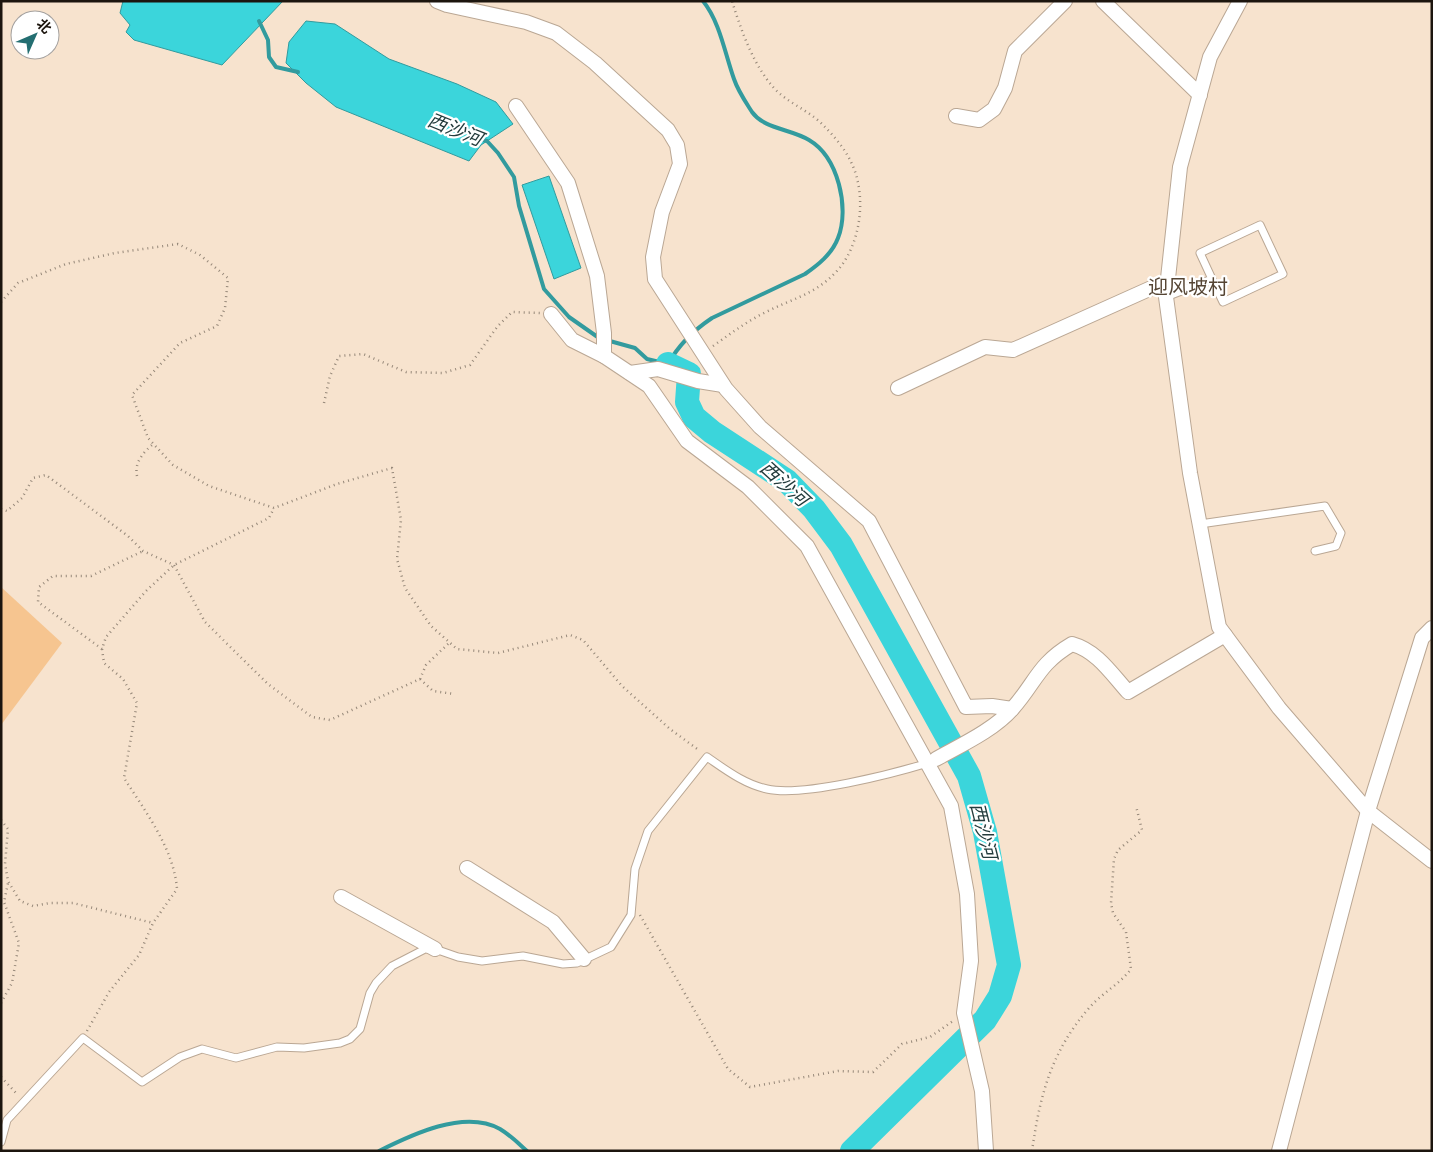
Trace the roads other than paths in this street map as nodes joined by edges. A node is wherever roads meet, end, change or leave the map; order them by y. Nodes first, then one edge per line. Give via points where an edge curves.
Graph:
1 (437, 1) edge
2 (1065, 1) edge
3 (1103, 1) edge
4 (1240, 1) edge
5 (1200, 95) junction
6 (516, 106) dead end
7 (956, 116) dead end
8 (1212, 279) junction
9 (1167, 281) junction
10 (1166, 297) junction
11 (551, 314) road end
12 (604, 356) junction
13 (630, 373) junction
14 (723, 385) junction
15 (898, 388) dead end
16 (1200, 524) junction
17 (1315, 551) dead end
18 (1432, 628) edge
19 (1225, 634) junction
20 (1012, 709) junction
21 (932, 761) junction
22 (1368, 811) junction
23 (1432, 861) edge
24 (467, 868) dead end
25 (341, 897) dead end
26 (435, 949) junction
27 (584, 959) junction
28 (1, 1142) edge
29 (986, 1151) edge
30 (1279, 1151) edge

1 - 14 street via 526,22 556,33 595,62 668,130 677,145 680,164 662,212 654,257 655,279
2 - 7 street via 1015,51 1005,88 994,109 980,120
3 - 5 street
4 - 5 street via 1210,57
5 - 9 street via 1180,167
6 - 12 street via 568,183 597,276
8 - 8 lane via 1223,302 1283,274 1260,226 1200,253
8 - 10 lane
9 - 10 street
9 - 15 street via 1013,350 985,348
10 - 16 street
11 - 12 street via 572,340
12 - 13 street
13 - 14 street via 658,369
13 - 21 street via 649,386 687,441 748,487 807,546
14 - 20 street via 760,427 869,521 966,707
16 - 17 lane via 1325,506 1341,533 1336,546
16 - 19 street via 1219,627
18 - 22 street via 1422,638
19 - 20 street via 1128,692 1097,657 1086,648 1072,644 1054,654 1034,676
19 - 22 street via 1278,708
20 - 21 street via 975,738
21 - 27 lane via 847,782 782,791 743,780 707,757 648,831 635,869 631,915 611,947
21 - 29 street via 951,806 967,894 971,961 964,1012 984,1104
22 - 23 street
22 - 30 street
24 - 27 street via 553,922
25 - 26 street
26 - 27 lane via 482,961 523,956 563,964
26 - 28 lane via 418,951 383,974 370,993 360,1029 340,1043 304,1048 277,1047 236,1058 202,1048 180,1057 142,1082 83,1038 7,1120

